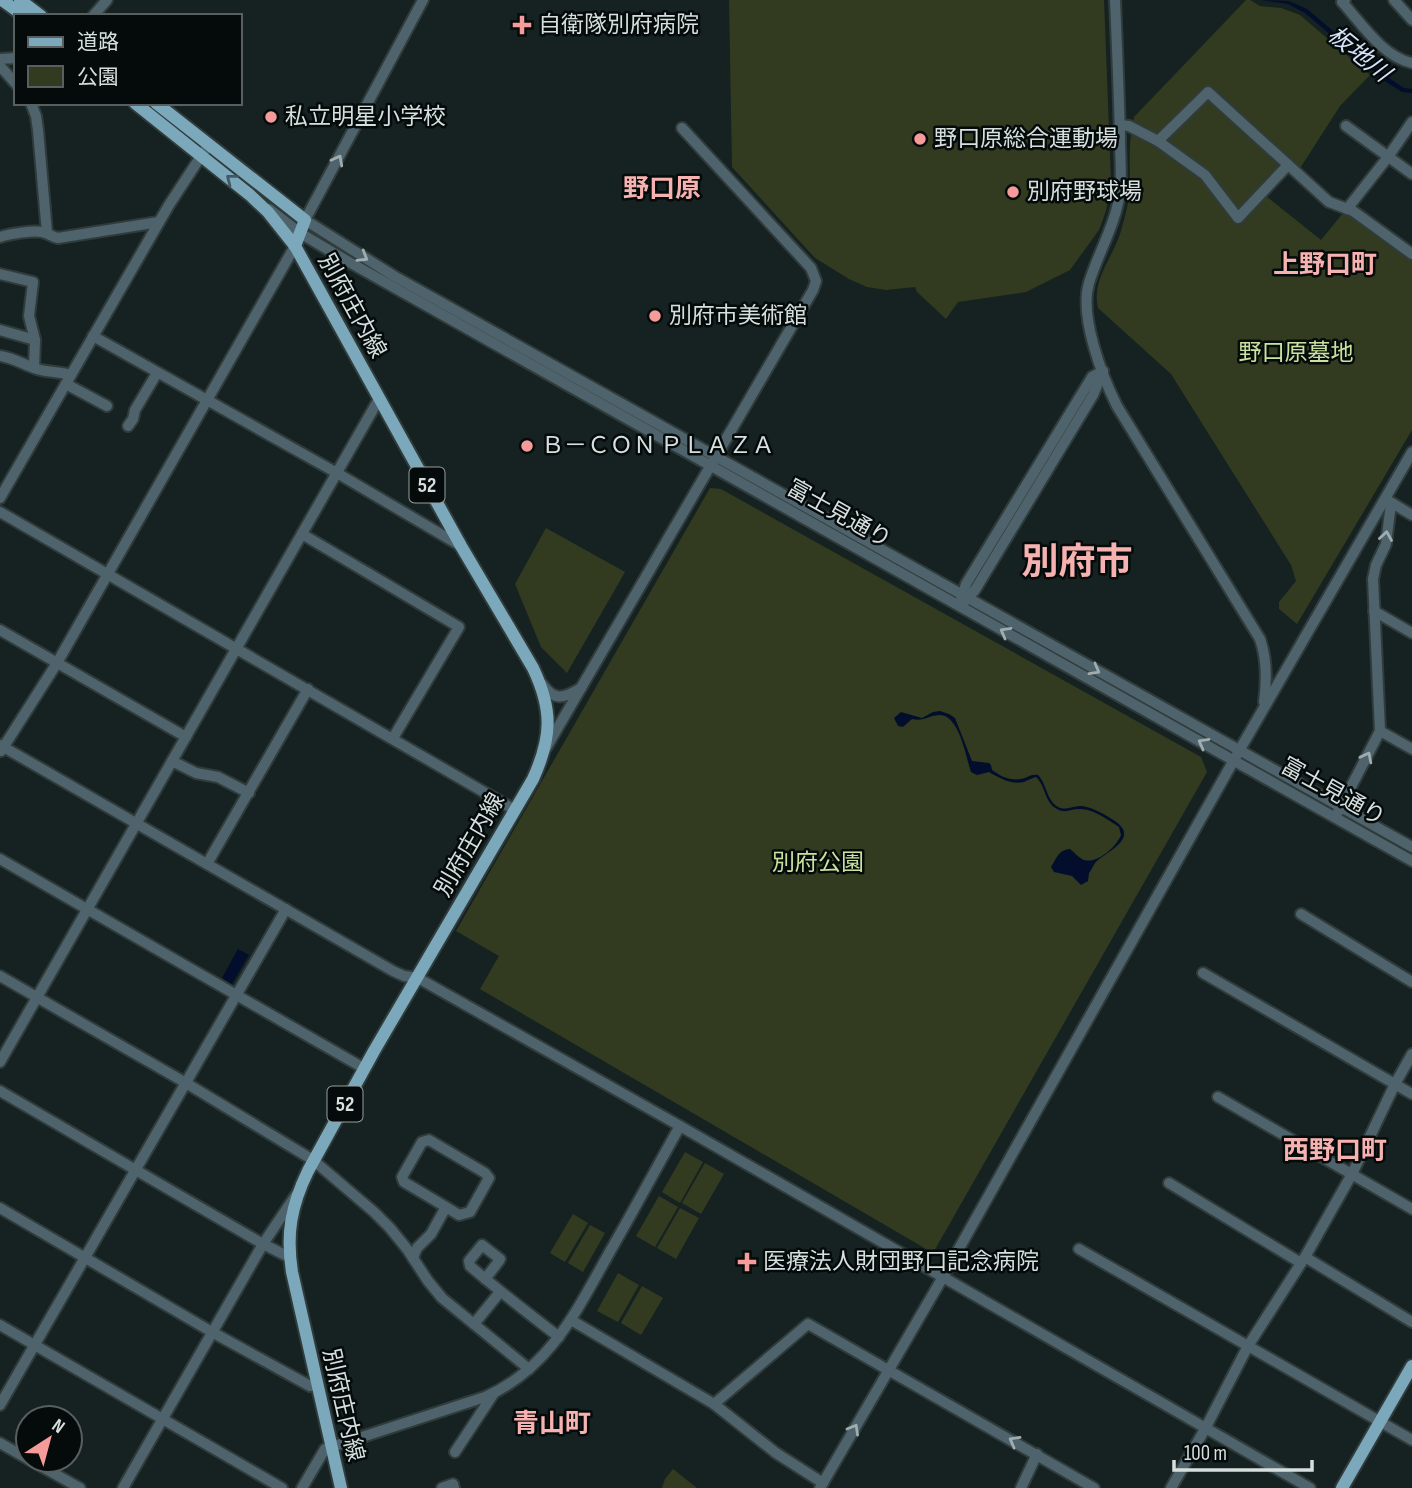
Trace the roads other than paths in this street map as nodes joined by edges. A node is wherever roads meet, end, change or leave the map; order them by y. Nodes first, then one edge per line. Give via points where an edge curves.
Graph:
1 (2, 0) edge
2 (107, 0) edge
3 (423, 0) edge
4 (1115, 0) edge
5 (1345, 0) edge
6 (1394, 0) edge
7 (20, 11) edge
8 (95, 14) edge
9 (1412, 20) edge
10 (1412, 63) edge
11 (0, 66) edge
12 (14, 82) edge
13 (32, 105) edge
14 (137, 105) edge
15 (159, 105) edge
16 (1412, 122) edge
17 (1120, 125) junction
18 (1346, 126) dead end
19 (682, 128) dead end
20 (1158, 141) junction
21 (209, 145) junction
22 (201, 156) junction
23 (1388, 157) junction
24 (1288, 165) junction
25 (1412, 174) edge
26 (250, 195) junction
27 (1347, 209) junction
28 (159, 222) junction
29 (303, 226) junction
30 (47, 233) junction
31 (0, 235) edge
32 (295, 246) junction
33 (1412, 254) edge
34 (0, 274) edge
35 (0, 330) edge
36 (93, 336) junction
37 (35, 340) junction
38 (0, 356) edge
39 (34, 368) junction
40 (1103, 371) junction
41 (157, 373) junction
42 (68, 379) junction
43 (207, 399) junction
44 (379, 399) junction
45 (1087, 404) junction
46 (107, 406) dead end
47 (1117, 406) junction
48 (128, 426) dead end
49 (1412, 452) edge
50 (714, 462) junction
51 (337, 473) junction
52 (0, 498) edge
53 (1388, 501) junction
54 (0, 512) edge
55 (1412, 515) edge
56 (302, 534) junction
57 (461, 546) junction
58 (108, 574) junction
59 (963, 600) junction
60 (1374, 611) junction
61 (0, 630) edge
62 (1412, 633) edge
63 (237, 649) junction
64 (57, 663) junction
65 (538, 679) junction
66 (583, 687) junction
67 (308, 689) junction
68 (1262, 711) junction
69 (1380, 731) junction
70 (186, 737) junction
71 (393, 738) junction
72 (1, 749) edge
73 (1412, 749) edge
74 (543, 753) junction
75 (1236, 755) junction
76 (172, 761) junction
77 (249, 793) junction
78 (514, 810) junction
79 (1338, 813) junction
80 (136, 824) junction
81 (1411, 852) edge
82 (0, 859) edge
83 (207, 864) junction
84 (87, 909) junction
85 (285, 909) junction
86 (1301, 915) dead end
87 (1203, 973) dead end
88 (0, 976) edge
89 (418, 978) junction
90 (1412, 982) edge
91 (236, 995) junction
92 (37, 998) junction
93 (1412, 1054) edge
94 (0, 1062) edge
95 (360, 1066) dead end
96 (186, 1083) junction
97 (1395, 1084) junction
98 (0, 1091) edge
99 (1412, 1094) edge
100 (1218, 1097) dead end
101 (680, 1126) junction
102 (313, 1160) junction
103 (136, 1170) junction
104 (1352, 1174) junction
105 (1169, 1183) dead end
106 (299, 1190) junction
107 (446, 1207) junction
108 (0, 1208) edge
109 (1412, 1209) edge
110 (263, 1244) junction
111 (1079, 1249) dead end
112 (289, 1257) junction
113 (85, 1258) junction
114 (413, 1258) junction
115 (1303, 1260) junction
116 (943, 1278) junction
117 (485, 1279) dead end
118 (500, 1292) junction
119 (571, 1321) junction
120 (1412, 1322) edge
121 (474, 1324) junction
122 (0, 1325) edge
123 (212, 1332) junction
124 (559, 1337) junction
125 (34, 1345) junction
126 (1248, 1346) junction
127 (1412, 1366) edge
128 (529, 1369) junction
129 (888, 1371) junction
130 (317, 1385) junction
131 (494, 1393) junction
132 (714, 1404) junction
133 (0, 1405) edge
134 (163, 1418) junction
135 (1380, 1422) junction
136 (1205, 1429) junction
137 (1412, 1440) edge
138 (332, 1448) junction
139 (455, 1452) dead end
140 (1037, 1454) junction
141 (55, 1474) edge
142 (822, 1485) edge
143 (80, 1488) edge
144 (123, 1488) edge
145 (282, 1488) edge
146 (302, 1488) edge
147 (341, 1488) edge
148 (442, 1488) edge
149 (454, 1488) edge
150 (1021, 1488) edge
151 (1094, 1488) edge
152 (1171, 1488) edge
153 (1310, 1488) edge
154 (1342, 1488) edge

1 - 7 main road
2 - 8 street
29 -> 3 street
4 - 17 street
5 - 10 street via 1342,2 1386,51
6 - 9 street
11 - 12 street
13 - 30 street
14 - 22 main road, 別府庄内線 / 52
15 - 21 main road
16 - 23 street
17 - 20 street
17 - 40 street via 1118,204 1086,298
18 - 23 street
19 - 50 street via 811,268 816,281
20 - 24 street via 1208,92
20 - 24 street via 1205,175 1238,218
21 - 22 street
21 - 29 main road
26 -> 22 main road, 別府庄内線 / 52
22 - 28 street
23 - 25 street
23 - 27 street
24 - 27 street via 1329,202
26 - 29 street
26 - 32 main road, 別府庄内線 / 52
27 - 33 street
28 - 30 street via 58,238
28 - 36 street
29 - 32 main road, 別府庄内線
29 - 50 street, 富士見通り
30 - 31 street
32 - 43 street
32 - 44 main road, 別府庄内線 / 52
34 - 37 street via 33,282 29,316
35 - 37 street
36 - 41 street
36 - 42 street
37 - 39 street
38 - 39 street
39 - 42 street via 56,371
40 - 45 street
40 - 47 street
40 - 59 street via 1092,377 966,584
41 - 43 street
41 - 48 street
42 - 46 street
42 - 52 street
43 - 51 street
43 - 58 street
44 - 51 street
44 - 57 main road, 別府庄内線 / 52
45 - 47 street via 1105,398
45 - 59 street via 975,590
47 - 68 street via 1259,639 1266,674
49 - 53 street
50 - 59 street, 富士見通り
50 - 66 street
51 - 56 street
51 - 57 street
53 - 55 street
60 -> 53 street via 1373,579 1386,544
53 - 68 street
54 - 58 street
56 - 63 street
56 - 71 street via 459,627
57 - 65 main road, 別府庄内線 / 52
58 - 63 street
58 - 64 street
59 - 75 street, 富士見通り
60 - 62 street
60 - 69 street
61 - 64 street
63 - 67 street
63 - 70 street
64 - 70 street
64 - 72 street
65 - 66 street via 556,696 569,696
65 - 74 main road, 別府庄内線 / 52 via 548,710
66 - 74 street
67 - 71 street
67 - 77 street
68 - 75 street
69 - 73 street
79 -> 69 street
70 - 76 street
71 - 78 street
72 - 80 street
74 - 78 main road, 別府庄内線 / 52
75 - 79 street, 富士見通り
75 - 116 street
76 - 77 street
76 - 80 street
77 - 83 street
78 - 89 main road, 別府庄内線 / 52
79 - 81 street, 富士見通り
79 - 81 street
80 - 83 street
80 - 84 street
82 - 84 street
83 - 85 street
84 - 91 street
84 - 92 street
85 - 89 street via 393,971
85 - 91 street
86 - 90 street
87 - 97 street
88 - 92 street
89 - 101 street
89 - 102 main road, 別府庄内線 / 52
91 - 95 street
91 - 96 street
92 - 94 street
92 - 96 street
93 - 97 street
96 - 102 street
96 - 103 street
97 - 99 street
97 - 104 street
98 - 103 street
100 - 104 street
101 - 116 street
101 - 119 street
102 - 106 main road, 別府庄内線 / 52
102 - 114 street via 383,1221
103 - 110 street
103 - 113 street
104 - 109 street
104 - 115 street
105 - 115 street
106 - 110 street
106 - 112 main road, 別府庄内線 / 52 via 290,1220
107 - 107 street via 402,1177 422,1142 429,1140 489,1178 470,1212 459,1215
107 - 114 street
108 - 113 street
110 - 112 street
110 - 123 street
111 - 126 street
112 - 130 main road, 別府庄内線 / 52
113 - 123 street
113 - 125 street
114 - 121 street via 442,1298
115 - 120 street
115 - 126 street
116 - 129 street
116 - 136 street
117 - 118 street
118 - 121 street
118 - 124 street
119 - 124 street
119 - 132 street
121 - 128 street
122 - 125 street
123 - 130 street via 310,1386
123 - 134 street
124 - 128 street
125 - 133 street
125 - 134 street
126 - 135 street
126 - 136 street
127 - 135 main road
128 - 131 street
129 - 132 street via 808,1324
140 -> 129 street
142 -> 129 street
130 - 138 main road, 別府庄内線 / 52
131 - 138 street
131 - 139 street
132 - 142 street
134 - 144 street
134 - 145 street
135 - 137 street
135 - 154 main road
136 - 152 street
136 - 153 street
138 - 146 street via 325,1449
138 - 147 main road, 別府庄内線 / 52
140 - 150 street
140 - 151 street
141 - 143 street
148 - 149 street via 453,1484

